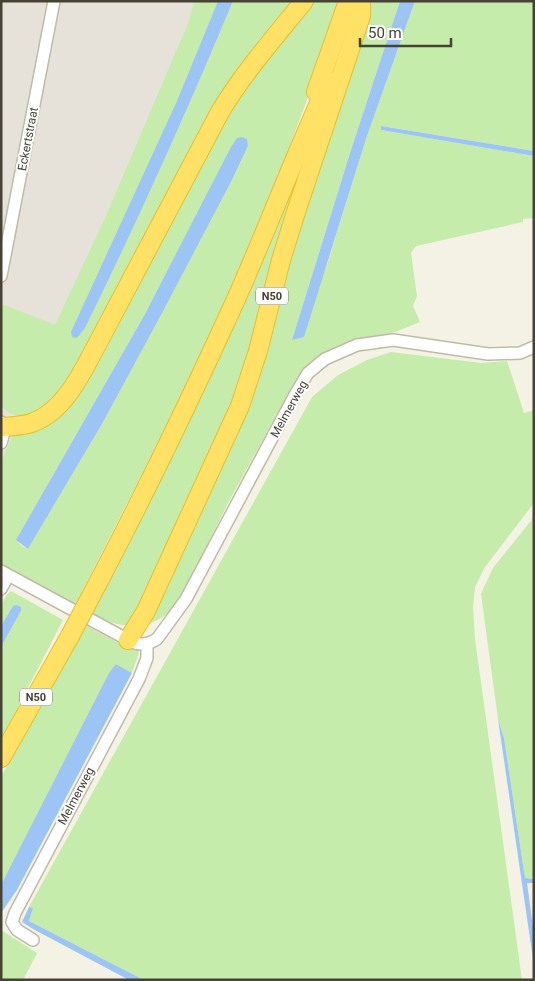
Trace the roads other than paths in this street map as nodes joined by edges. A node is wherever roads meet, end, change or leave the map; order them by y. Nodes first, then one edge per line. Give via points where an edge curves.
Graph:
1 (54, 1) edge
2 (304, 1) edge
3 (348, 1) edge
4 (361, 1) edge
5 (302, 138) junction
6 (1, 276) edge
7 (534, 347) edge
8 (2, 431) edge
9 (5, 574) edge
10 (1, 589) edge
11 (128, 640) junction
12 (147, 644) junction
13 (1, 758) edge
14 (32, 940) dead end

1 - 6 street, Eckertstraat
2 - 8 highway via 234,88 73,386 42,418
3 - 5 highway, N50
4 - 5 highway, N50 via 330,80
4 - 11 highway, N50 via 361,16 281,260 244,397 146,611
5 - 13 highway, N50, bridge via 237,295 145,492 70,636
7 - 12 street, Melmerweg via 520,353 488,354 393,340 357,345 325,359 308,373 186,599 157,638
9 - 10 street
9 - 11 street
11 - 12 street via 134,644
12 - 14 street, Melmerweg via 147,658 139,679 15,913 12,922 17,930

